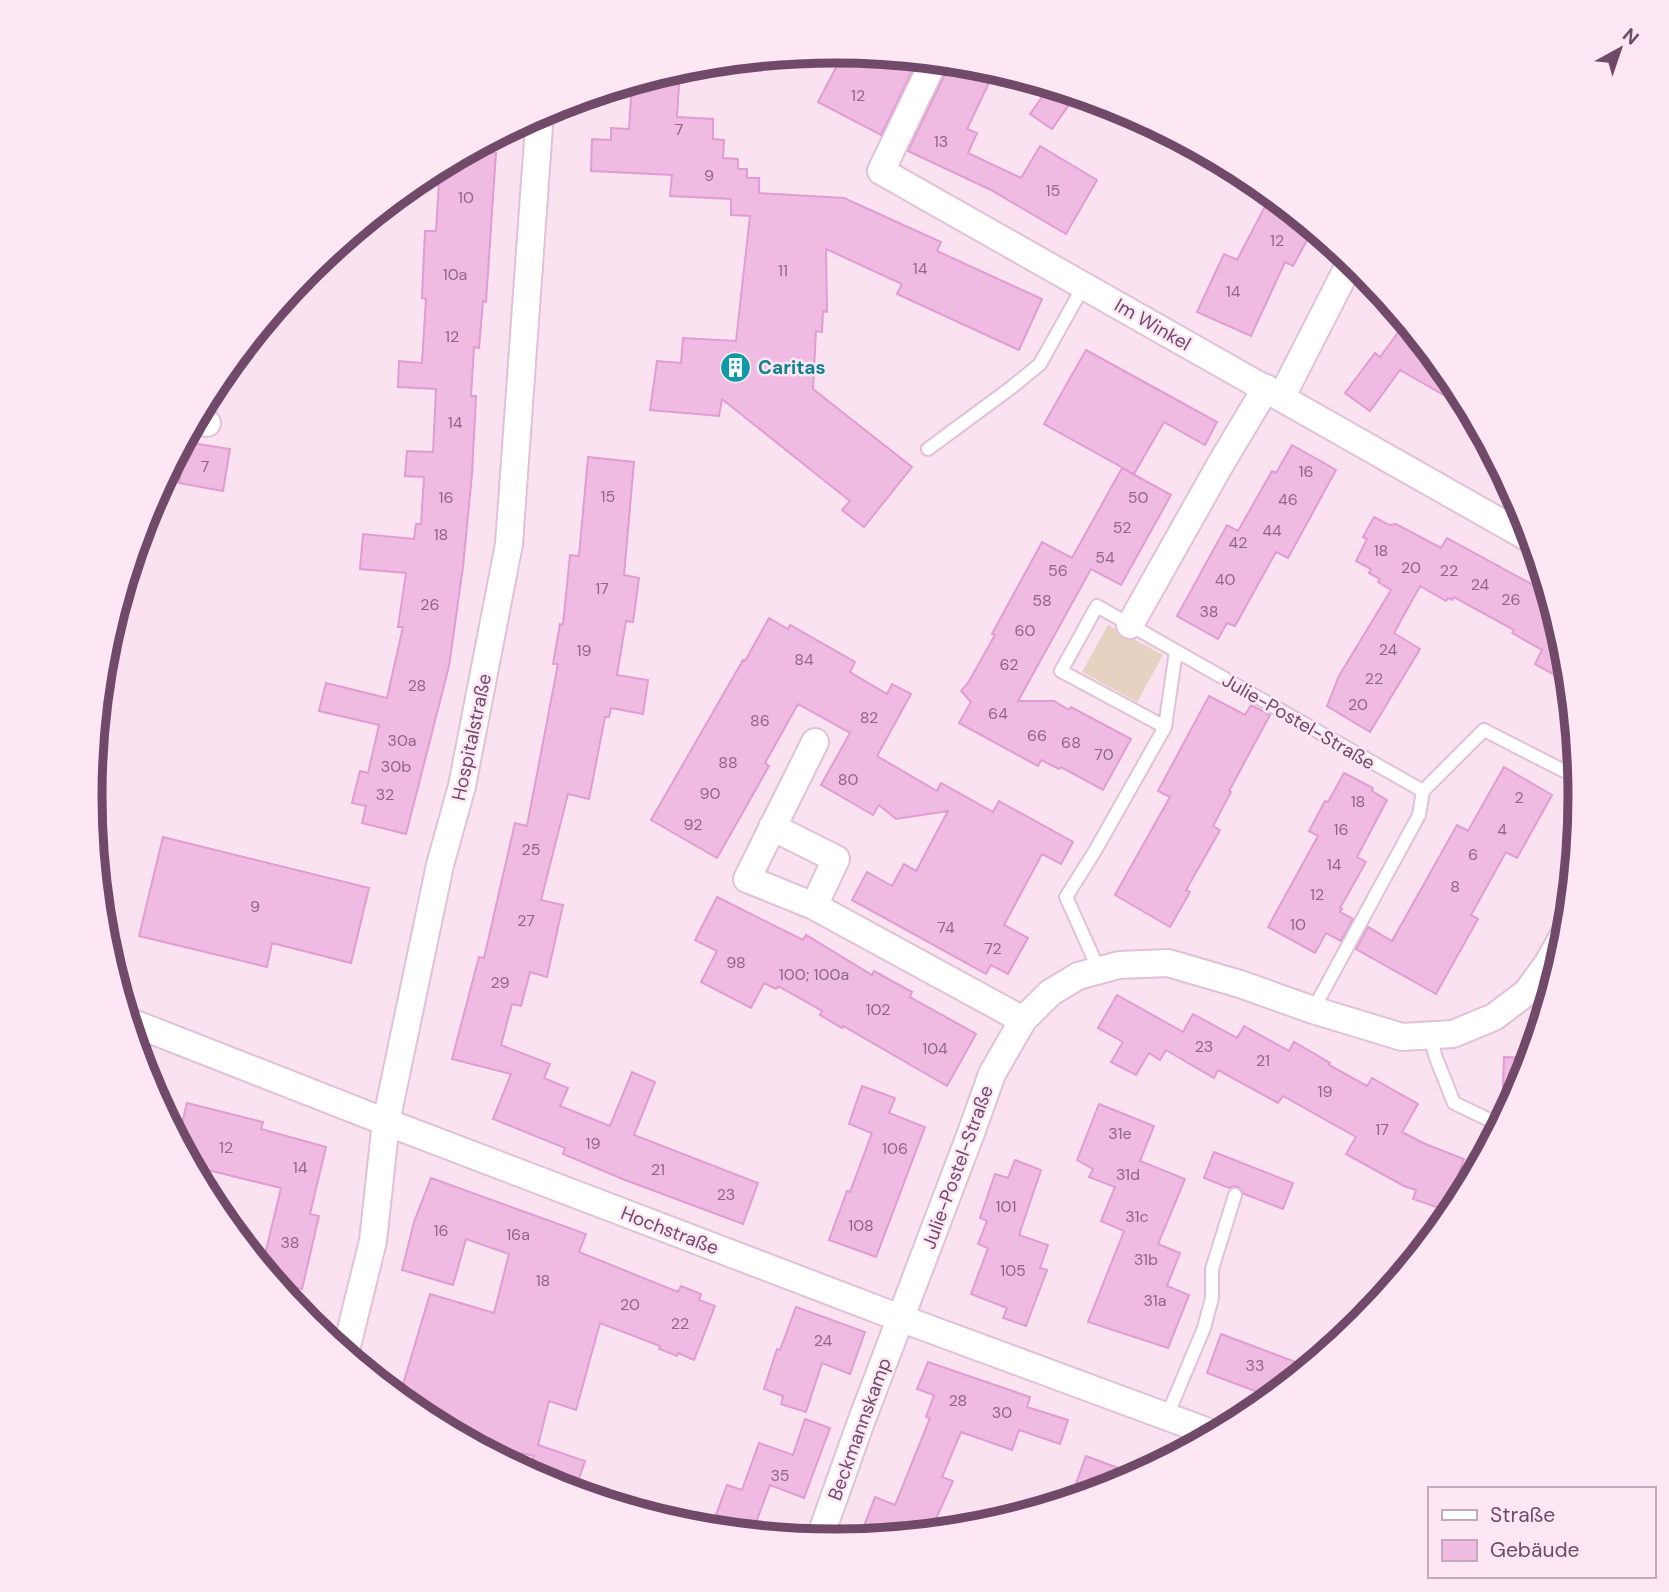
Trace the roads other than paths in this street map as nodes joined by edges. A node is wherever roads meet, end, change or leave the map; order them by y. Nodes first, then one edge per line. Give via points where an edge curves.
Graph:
1 (930, 69) edge
2 (539, 126) edge
3 (1345, 271) edge
4 (1084, 285) junction
5 (1273, 393) junction
6 (928, 449) dead end
7 (1519, 532) edge
8 (1129, 625) junction
9 (1176, 650) junction
10 (1165, 727) junction
11 (815, 742) dead end
12 (1567, 772) edge
13 (1423, 791) junction
14 (772, 827) junction
15 (814, 906) junction
16 (1548, 963) edge
17 (1098, 970) junction
18 (1313, 1010) junction
19 (1023, 1020) junction
20 (138, 1025) edge
21 (1430, 1036) junction
22 (1492, 1121) edge
23 (386, 1122) junction
24 (1235, 1195) dead end
25 (900, 1318) junction
26 (348, 1344) edge
27 (1167, 1416) junction
28 (1203, 1430) edge
29 (824, 1529) edge

1 - 4 street, Im Winkel via 881,170
2 - 23 street, Hospitalstraße via 509,544 462,786 440,865
3 - 5 street
4 - 5 street, Im Winkel
4 - 6 lane via 1040,364
5 - 7 street, Im Winkel
5 - 8 street via 1220,465
8 - 9 lane, Julie-Postel-Straße
8 - 10 lane, Julie-Postel-Straße via 1097,606 1061,671
9 - 10 lane
9 - 13 lane, Julie-Postel-Straße
10 - 17 lane via 1066,897
11 - 14 street
12 - 13 lane via 1484,730
13 - 18 lane via 1419,815
14 - 15 street via 836,859
14 - 15 street via 747,879
15 - 19 street
16 - 21 street, Julie-Postel-Straße via 1527,992 1494,1017 1453,1034
17 - 18 street, Julie-Postel-Straße via 1168,963
17 - 19 street, Julie-Postel-Straße via 1050,993
18 - 21 street, Julie-Postel-Straße via 1402,1037
19 - 25 street, Julie-Postel-Straße via 992,1074
20 - 23 street, Hochstraße
21 - 22 lane via 1454,1103
23 - 25 street, Hochstraße
23 - 26 street, Hospitalstraße via 373,1241
24 - 27 lane via 1212,1269 1212,1298 1204,1328
25 - 27 street, Hochstraße
25 - 29 street, Beckmannskamp
27 - 28 street, Hochstraße

